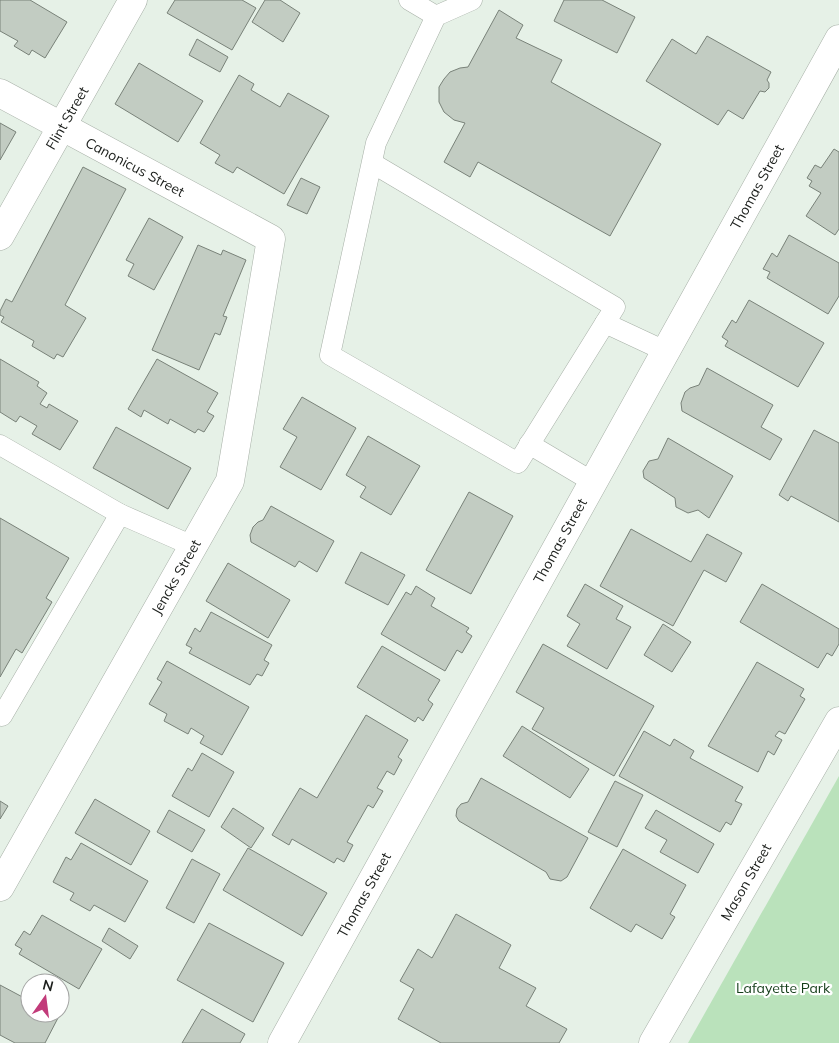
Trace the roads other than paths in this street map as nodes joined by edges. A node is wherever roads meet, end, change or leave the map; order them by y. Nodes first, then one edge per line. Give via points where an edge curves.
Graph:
1 (134, 0) edge
2 (409, 0) edge
3 (472, 0) edge
4 (436, 16) junction
5 (839, 40) edge
6 (0, 93) edge
7 (61, 127) junction
8 (372, 163) junction
9 (0, 236) edge
10 (271, 239) joint
11 (605, 323) junction
12 (665, 351) junction
13 (529, 444) junction
14 (0, 445) edge
15 (593, 482) junction
16 (120, 514) junction
17 (193, 546) junction
18 (0, 715) edge
19 (839, 720) edge
20 (0, 887) edge
21 (282, 1043) edge
22 (653, 1043) edge

1 - 7 street, Flint Street
2 - 4 lane
3 - 4 lane
4 - 8 lane via 376,143
5 - 12 street, Thomas Street
6 - 7 street, Canonicus Street
7 - 9 street, Flint Street
7 - 10 street, Canonicus Street
8 - 11 lane via 616,307
8 - 13 lane via 330,354 518,462
10 - 17 street, Jencks Street via 230,481
11 - 12 lane
11 - 13 lane
12 - 15 street, Thomas Street
13 - 15 lane
14 - 16 lane
15 - 21 street, Thomas Street
16 - 17 lane
16 - 18 lane
17 - 20 street, Jencks Street
19 - 22 street, Mason Street

